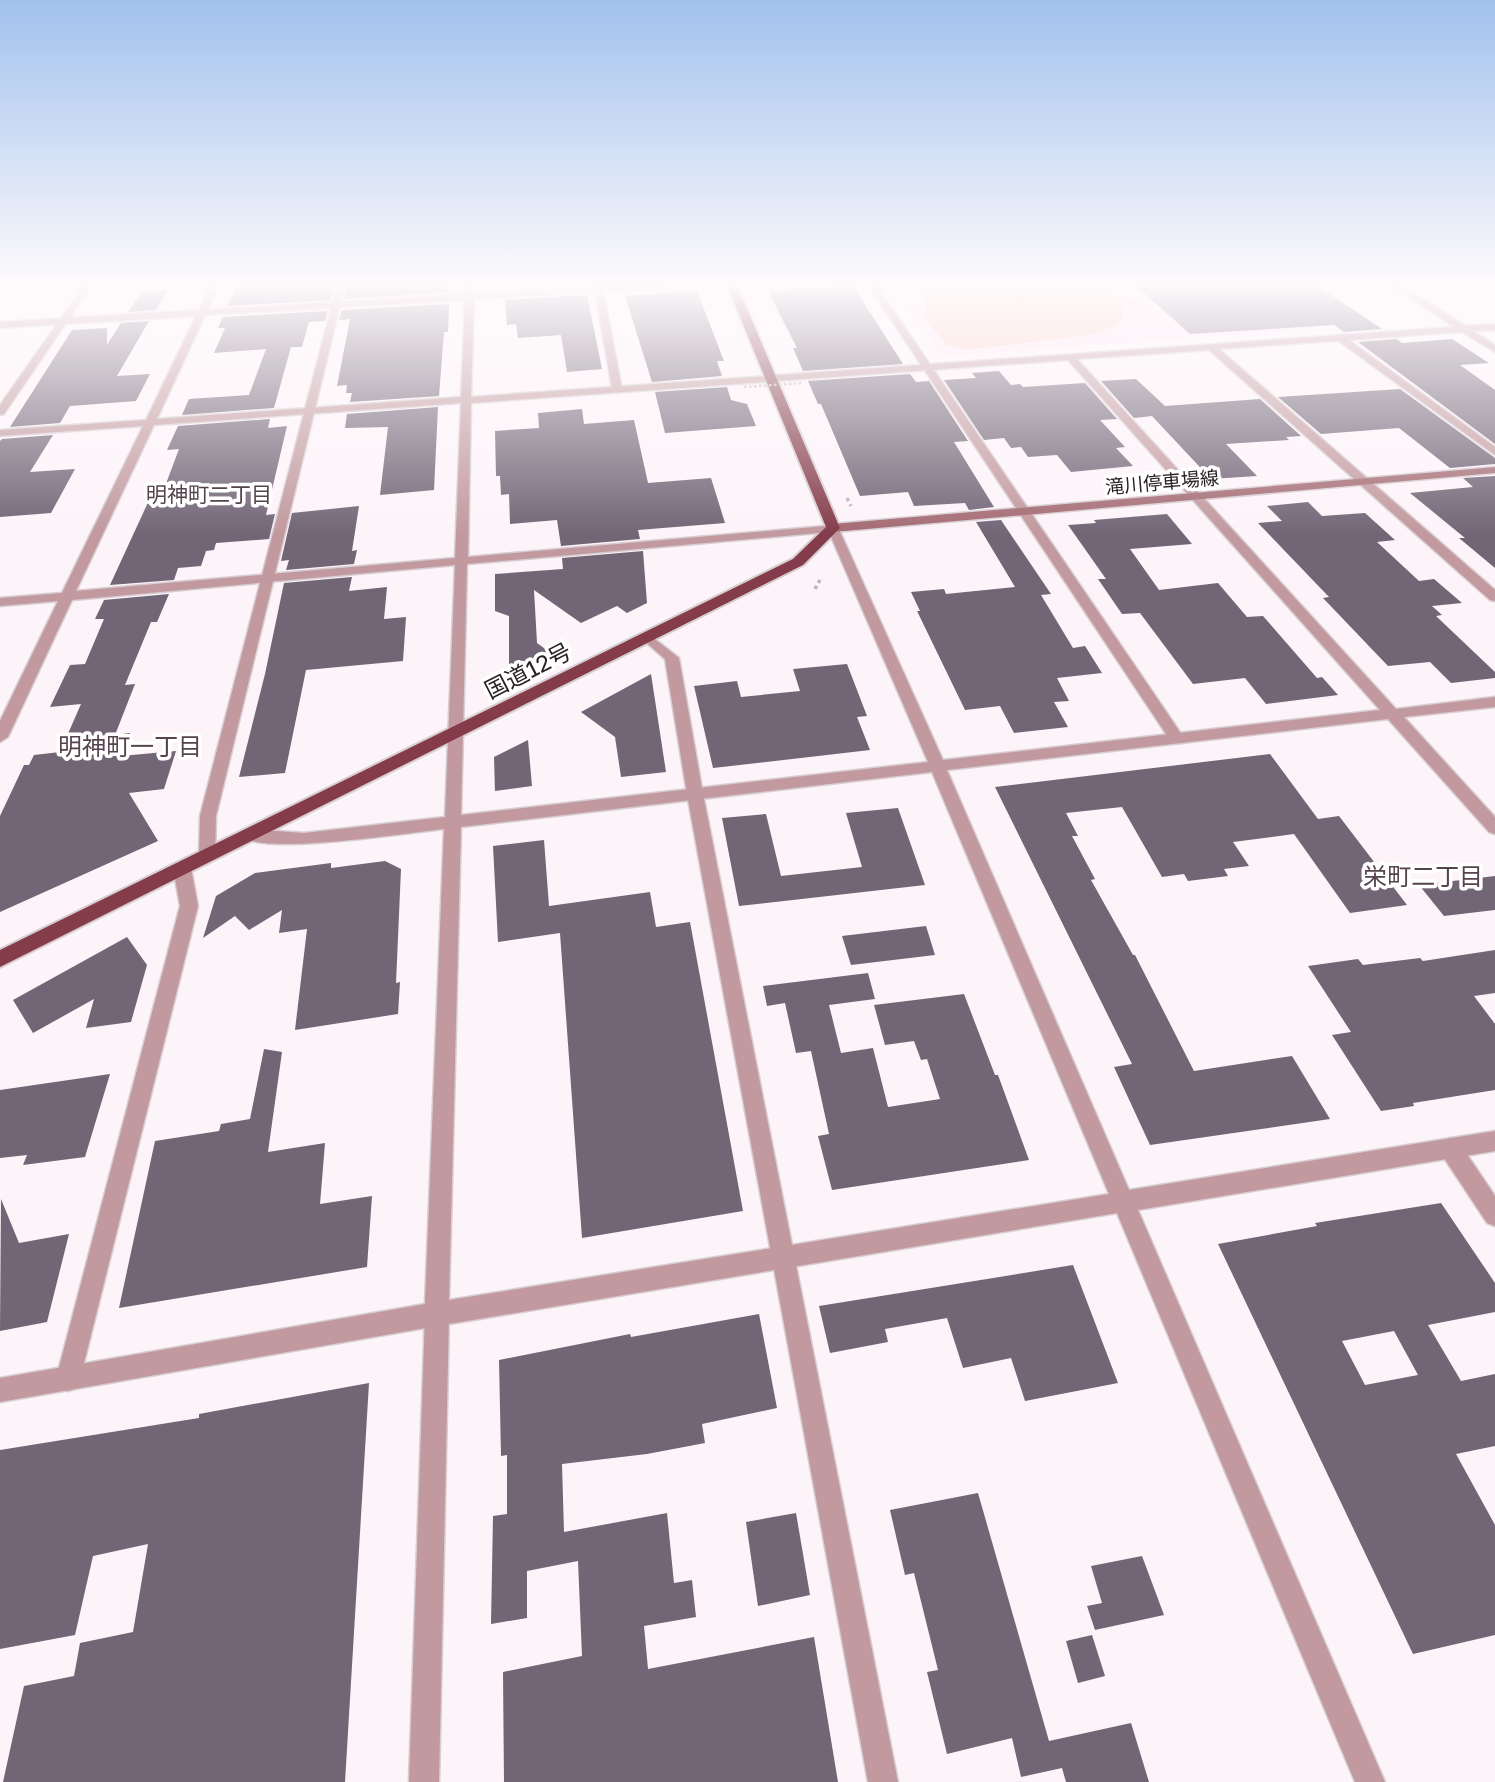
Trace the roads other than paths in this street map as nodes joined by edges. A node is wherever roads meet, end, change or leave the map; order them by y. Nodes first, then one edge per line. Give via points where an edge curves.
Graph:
1 (30, 368) edge
2 (176, 368) edge
3 (320, 368) edge
4 (467, 368) edge
5 (613, 368) edge
6 (767, 368) edge
7 (911, 368) edge
8 (928, 368) edge
9 (1080, 368) edge
10 (1235, 368) edge
11 (1381, 368) edge
12 (771, 378) junction
13 (617, 389) junction
14 (466, 400) junction
15 (310, 411) junction
16 (0, 412) edge
17 (150, 422) junction
18 (0, 433) edge
19 (1495, 452) edge
20 (1495, 470) edge
21 (1364, 481) junction
22 (1198, 497) junction
23 (1025, 512) junction
24 (833, 528) junction
25 (462, 561) junction
26 (267, 578) junction
27 (66, 596) junction
28 (1495, 597) edge
29 (0, 602) edge
30 (647, 637) junction
31 (1495, 702) edge
32 (1393, 714) junction
33 (454, 734) junction
34 (0, 737) edge
35 (1177, 739) junction
36 (937, 767) junction
37 (695, 794) junction
38 (453, 822) junction
39 (1495, 828) edge
40 (249, 835) junction
41 (207, 856) junction
42 (182, 868) junction
43 (0, 958) edge
44 (1495, 1141) edge
45 (1450, 1148) junction
46 (1124, 1203) junction
47 (1495, 1215) edge
48 (783, 1259) junction
49 (437, 1314) junction
50 (68, 1379) junction
51 (0, 1390) edge
52 (424, 1782) edge
53 (883, 1782) edge
54 (1370, 1782) edge

1 - 16 street
2 - 17 street
3 - 15 street
4 - 14 street
5 - 13 street
6 - 12 highway
7 - 12 street
8 - 23 street
9 - 22 street
10 - 21 street
11 - 19 street
12 - 13 street
12 - 24 highway
13 - 14 street
14 - 15 street
14 - 25 street
15 - 17 street
15 - 26 street
17 - 18 street
17 - 27 street
20 - 21 main road, 滝川停車場線
21 - 22 main road, 滝川停車場線
21 - 28 street
22 - 23 main road, 滝川停車場線
22 - 32 street
23 - 24 main road, 滝川停車場線
23 - 35 street
24 - 25 street
24 - 30 highway, 国道12号 via 799,562
24 - 36 street
25 - 26 street
25 - 33 street
26 - 27 street
26 - 41 street via 208,816
27 - 29 street
27 - 34 street
30 - 33 highway, 国道12号
30 - 37 street via 672,658
31 - 32 street
32 - 35 street
32 - 39 street
33 - 38 street
33 - 40 highway, 国道12号
35 - 36 street
36 - 37 street
36 - 46 street
37 - 38 street
37 - 48 street
38 - 40 street via 304,839
38 - 49 street
40 - 41 highway, 国道12号
41 - 42 highway, 国道12号
42 - 43 highway, 国道12号
42 - 50 street via 189,906
44 - 45 street
45 - 46 street
45 - 47 street
46 - 48 street
46 - 54 street
48 - 49 street
48 - 53 street
49 - 50 street
49 - 52 street
50 - 51 street

